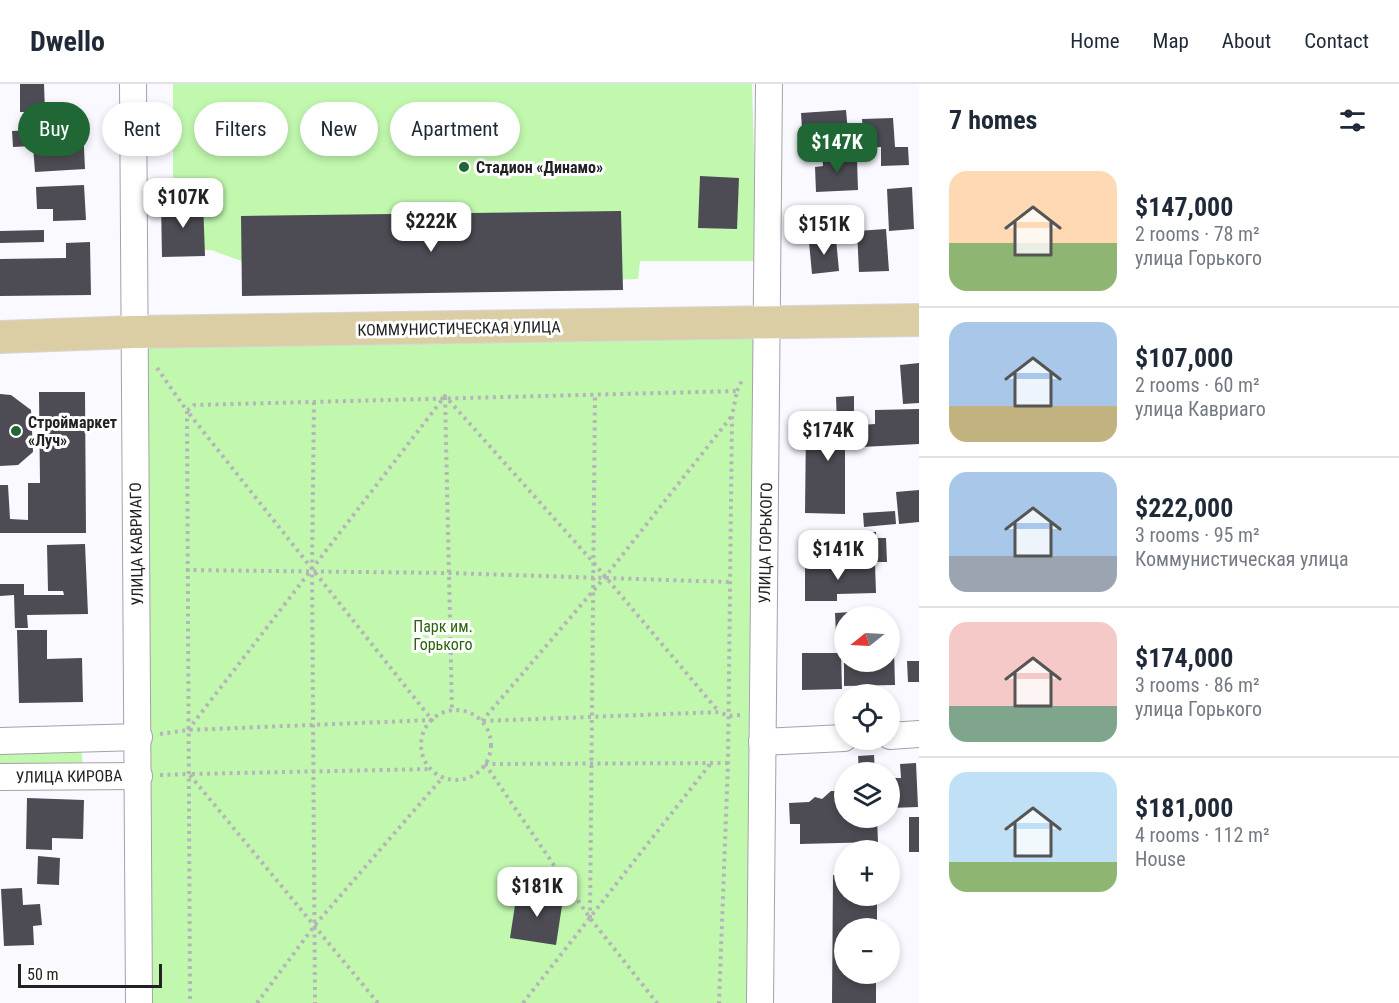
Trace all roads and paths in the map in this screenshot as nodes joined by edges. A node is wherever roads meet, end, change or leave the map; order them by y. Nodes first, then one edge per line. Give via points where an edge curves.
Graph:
1 (133, 84) edge
2 (769, 84) edge
3 (919, 320) edge
4 (767, 323) junction
5 (134, 332) junction
6 (0, 337) edge
7 (595, 394) junction
8 (445, 396) junction
9 (314, 402) junction
10 (187, 411) junction
11 (732, 416) junction
12 (594, 562) junction
13 (185, 570) junction
14 (312, 571) junction
15 (449, 573) junction
16 (593, 577) junction
17 (605, 578) junction
18 (731, 582) junction
19 (593, 591) junction
20 (452, 710) junction
21 (719, 712) junction
22 (592, 716) junction
23 (729, 716) junction
24 (432, 720) junction
25 (482, 721) junction
26 (313, 725) junction
27 (188, 730) junction
28 (919, 734) edge
29 (900, 735) edge
30 (139, 738) junction
31 (834, 738) edge
32 (0, 741) edge
33 (762, 742) junction
34 (711, 763) junction
35 (729, 763) junction
36 (485, 764) junction
37 (591, 764) junction
38 (431, 769) junction
39 (314, 773) junction
40 (189, 774) junction
41 (139, 776) junction
42 (0, 777) edge
43 (443, 777) junction
44 (590, 918) junction
45 (315, 925) junction
46 (139, 1003) edge
47 (190, 1003) edge
48 (257, 1003) edge
49 (315, 1003) edge
50 (378, 1003) edge
51 (523, 1003) edge
52 (657, 1003) edge
53 (720, 1003) edge
54 (760, 1003) edge

1 - 5 street, УЛИЦА КАВРИАГО
2 - 4 street, УЛИЦА ГОРЬКОГО
3 - 4 main road, КОММУНИСТИЧЕСКАЯ УЛИЦА
4 - 5 main road, КОММУНИСТИЧЕСКАЯ УЛИЦА
4 - 33 street, УЛИЦА ГОРЬКОГО
5 - 6 main road, КОММУНИСТИЧЕСКАЯ УЛИЦА
5 - 10 path
5 - 30 street, УЛИЦА КАВРИАГО
7 - 8 path
7 - 11 path via 737,391
7 - 12 path
8 - 9 path
8 - 12 path
8 - 14 path
8 - 15 path
9 - 10 path via 194,405
9 - 14 path
10 - 13 path
10 - 14 path
11 - 17 path
11 - 18 path
12 - 16 path
12 - 17 path
13 - 14 path
13 - 27 path
14 - 15 path
14 - 24 path
14 - 26 path
14 - 27 path
15 - 16 path
15 - 20 path
16 - 17 path
16 - 19 path
17 - 18 path
17 - 19 path
17 - 21 path
18 - 23 path
19 - 22 path
19 - 25 path
20 - 24 path
20 - 25 path via 463,710
21 - 22 path
21 - 23 path
22 - 25 path
22 - 37 path
23 - 35 path
24 - 26 path
24 - 38 path via 421,749
25 - 36 path via 491,742
26 - 27 path
26 - 39 path
27 - 30 path
27 - 40 path
28 - 29 street
30 - 32 street
30 - 41 street, УЛИЦА КАВРИАГО
31 - 33 street
33 - 54 street, УЛИЦА ГОРЬКОГО
34 - 35 path
34 - 37 path
34 - 44 path
35 - 53 path
36 - 37 path
36 - 43 path via 466,778
36 - 44 path
37 - 44 path
38 - 39 path
38 - 43 path
39 - 40 path
39 - 45 path
40 - 41 path
40 - 45 path
40 - 47 path
41 - 42 street, УЛИЦА КИРОВА
41 - 46 street, УЛИЦА КАВРИАГО
43 - 45 path
44 - 51 path
44 - 52 path
45 - 48 path
45 - 49 path
45 - 50 path

